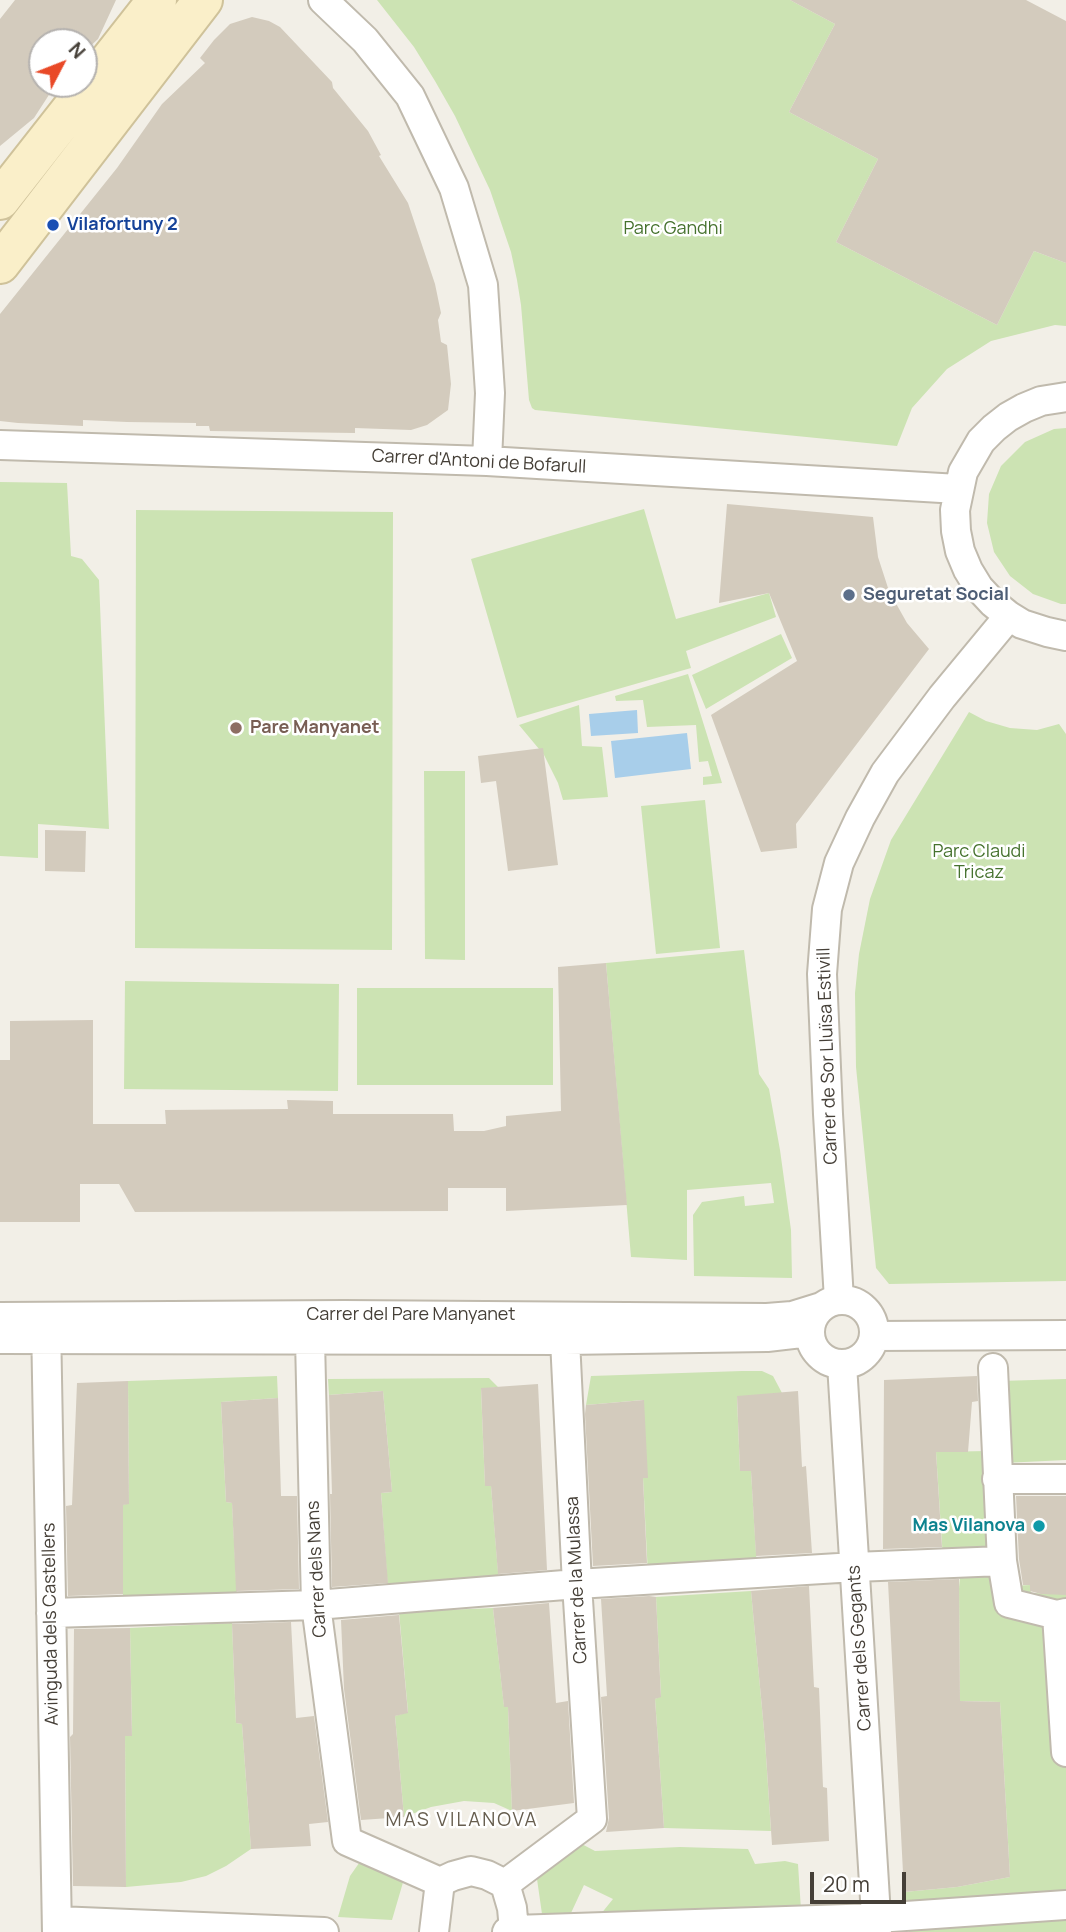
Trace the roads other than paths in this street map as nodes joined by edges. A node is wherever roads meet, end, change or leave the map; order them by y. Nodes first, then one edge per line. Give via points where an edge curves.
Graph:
1 (157, 0) edge
2 (202, 0) edge
3 (323, 0) edge
4 (0, 200) edge
5 (0, 264) edge
6 (1066, 397) edge
7 (0, 445) edge
8 (487, 461) junction
9 (958, 489) junction
10 (1009, 616) junction
11 (1066, 636) edge
12 (823, 1313) junction
13 (0, 1317) edge
14 (46, 1328) junction
15 (1066, 1335) edge
16 (874, 1336) junction
17 (0, 1339) edge
18 (310, 1339) junction
19 (565, 1340) junction
20 (842, 1364) junction
21 (993, 1368) dead end
22 (998, 1479) junction
23 (1066, 1479) edge
24 (1002, 1561) junction
25 (855, 1567) junction
26 (577, 1584) junction
27 (316, 1605) junction
28 (51, 1613) junction
29 (1062, 1614) edge
30 (1066, 1752) edge
31 (440, 1882) junction
32 (505, 1885) junction
33 (1066, 1905) edge
34 (877, 1925) edge
35 (57, 1926) edge
36 (510, 1931) edge
37 (324, 1932) edge
38 (434, 1932) edge

1 - 4 main road
2 - 5 main road
3 - 8 street via 365,40 411,96 454,188 483,285 490,394
6 - 9 street via 1041,401 1008,416 981,441
7 - 8 street, Carrer d'Antoni de Bofarull
8 - 9 street, Carrer d'Antoni de Bofarull
9 - 10 street via 955,510 960,551 979,588
10 - 11 street via 1035,629
10 - 12 street, Carrer de Sor Lluïsa Estivill via 886,773 839,863 827,909 822,974 829,1128
12 - 14 street, Carrer del Pare Manyanet via 767,1318 384,1315
12 - 16 street via 849,1300 865,1310
12 - 19 street, Carrer del Pare Manyanet via 767,1337
12 - 20 street via 812,1342 832,1363
13 - 14 street, Carrer del Pare Manyanet
14 - 17 street, Carrer del Pare Manyanet
14 - 18 street, Carrer del Pare Manyanet
14 - 28 street, Avinguda dels Castellers
15 - 16 street
16 - 20 street via 867,1353
18 - 19 street, Carrer del Pare Manyanet
18 - 27 street, Carrer dels Nans
19 - 26 street, Carrer de la Mulassa
20 - 25 street, Carrer dels Gegants
21 - 22 street
22 - 23 street
22 - 24 street
24 - 25 street
24 - 29 street via 1009,1603
25 - 26 street
25 - 34 street, Carrer dels Gegants
26 - 27 street
26 - 32 street, Carrer de la Mulassa via 592,1819
27 - 28 street
27 - 31 street, Carrer dels Nans via 347,1841
28 - 35 street, Avinguda dels Castellers
29 - 30 street
31 - 32 street via 471,1871
31 - 38 street
32 - 36 street via 512,1908
33 - 34 street
34 - 36 street
35 - 37 street

